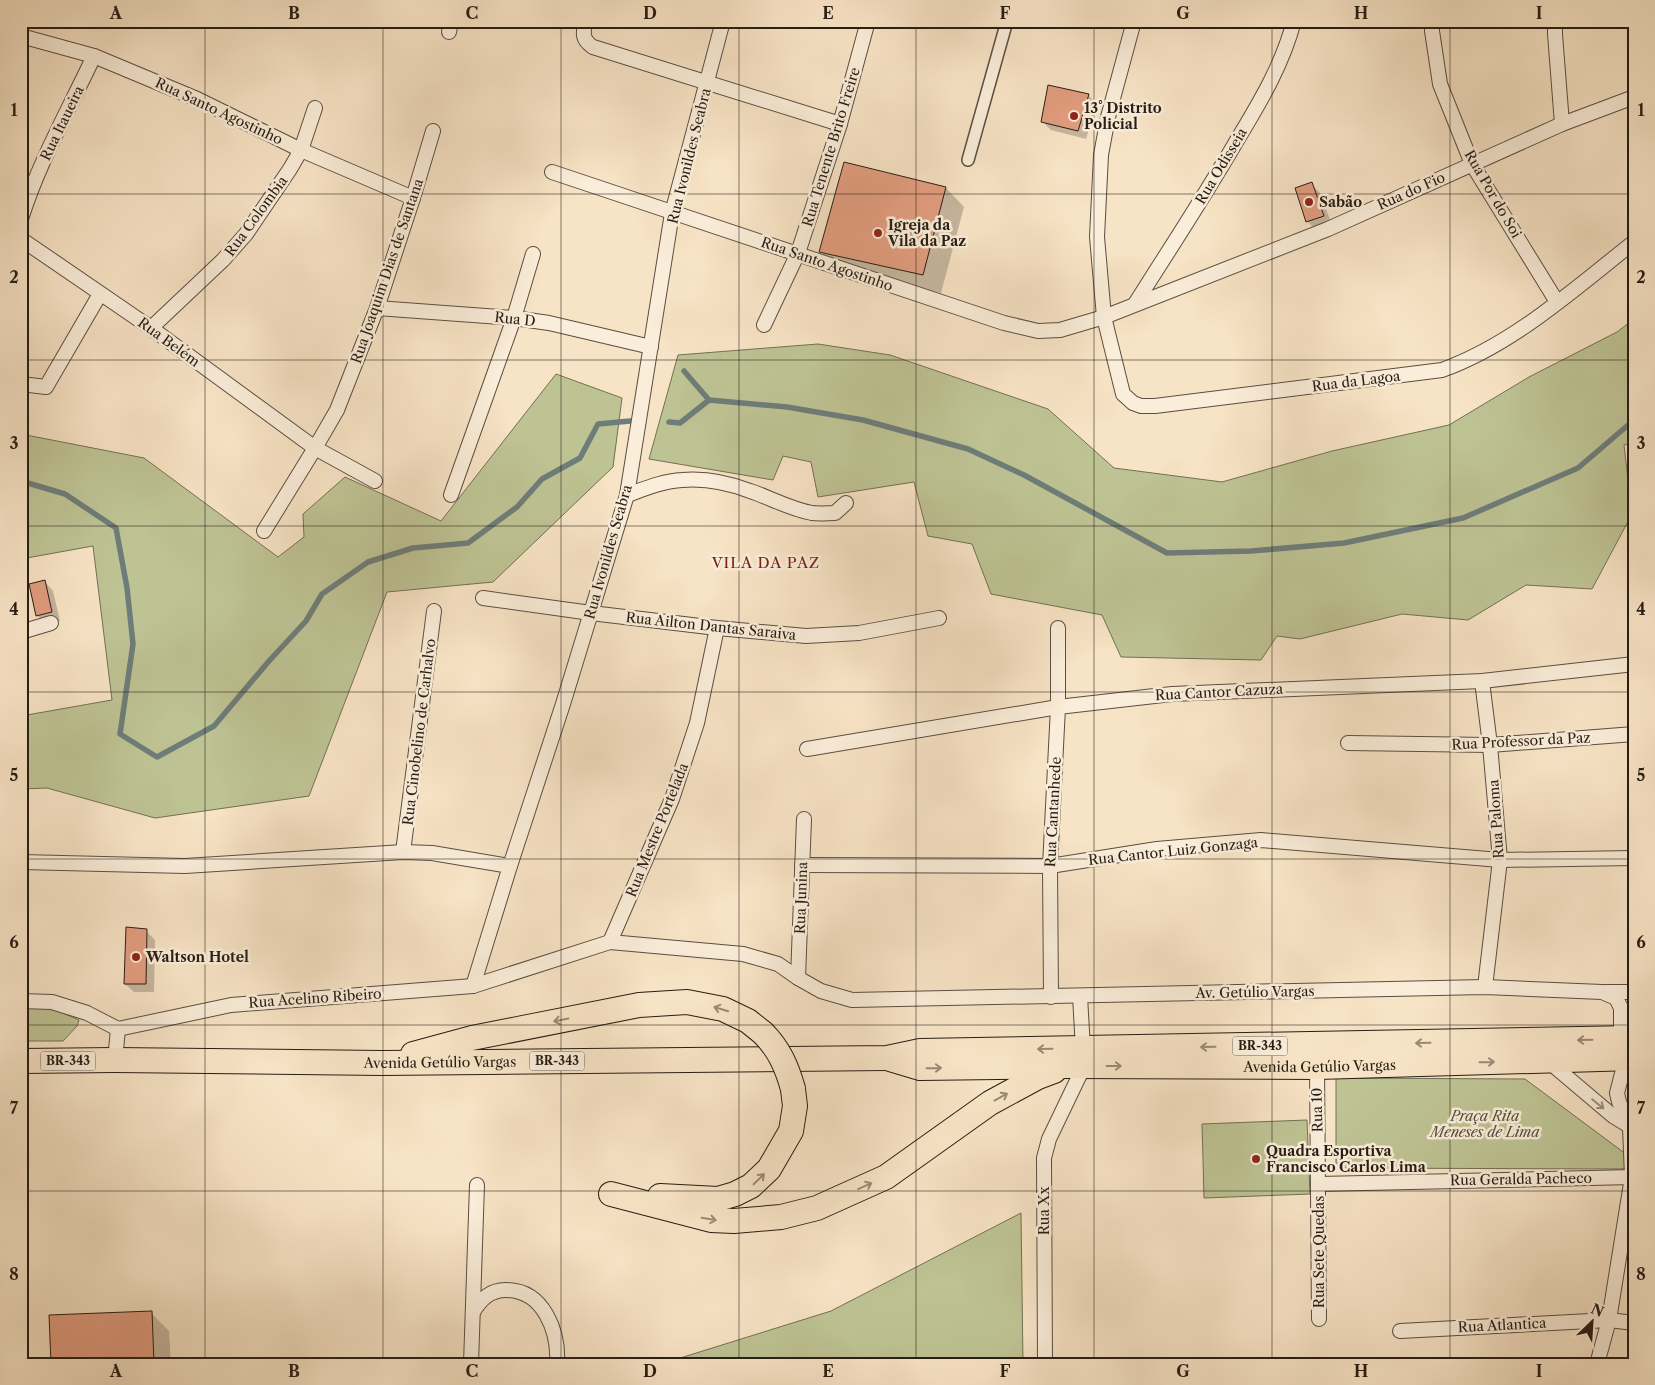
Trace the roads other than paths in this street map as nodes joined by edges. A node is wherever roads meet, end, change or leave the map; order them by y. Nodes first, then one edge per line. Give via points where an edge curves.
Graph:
1 (585, 21) edge
2 (723, 21) edge
3 (868, 21) edge
4 (1007, 21) edge
5 (1134, 21) edge
6 (1294, 21) edge
7 (1432, 21) edge
8 (1555, 21) edge
9 (21, 36) edge
10 (94, 56) junction
11 (708, 82) junction
12 (1634, 97) edge
13 (315, 108) dead end
14 (840, 124) junction
15 (1562, 124) junction
16 (433, 131) dead end
17 (300, 150) junction
18 (968, 160) dead end
19 (1472, 164) junction
20 (552, 172) dead end
21 (413, 198) junction
22 (672, 213) junction
23 (21, 219) edge
24 (21, 239) edge
25 (1634, 242) edge
26 (798, 253) junction
27 (533, 254) dead end
28 (100, 294) junction
29 (1557, 302) junction
30 (1136, 304) junction
31 (377, 308) junction
32 (1104, 317) junction
33 (514, 318) junction
34 (764, 325) dead end
35 (152, 328) junction
36 (651, 347) junction
37 (21, 384) edge
38 (315, 448) junction
39 (375, 481) dead end
40 (451, 495) dead end
41 (626, 495) junction
42 (846, 504) dead end
43 (264, 531) dead end
44 (483, 598) dead end
45 (434, 611) dead end
46 (591, 613) junction
47 (939, 618) dead end
48 (51, 623) dead end
49 (717, 628) junction
50 (1058, 628) dead end
51 (21, 632) edge
52 (1634, 664) edge
53 (1482, 681) junction
54 (1058, 707) junction
55 (1634, 734) edge
56 (1348, 743) dead end
57 (1490, 745) junction
58 (807, 749) dead end
59 (804, 819) dead end
60 (403, 852) junction
61 (1634, 858) edge
62 (1500, 860) junction
63 (21, 862) edge
64 (802, 865) junction
65 (510, 866) junction
66 (1050, 866) junction
67 (610, 942) junction
68 (798, 978) junction
69 (473, 986) junction
70 (1485, 987) junction
71 (1602, 992) junction
72 (1634, 992) edge
73 (1080, 996) junction
74 (1051, 997) junction
75 (21, 1001) edge
76 (118, 1029) junction
77 (1629, 1048) edge
78 (115, 1060) junction
79 (1079, 1060) junction
80 (21, 1061) edge
81 (1548, 1061) junction
82 (382, 1063) junction
83 (1317, 1067) junction
84 (1632, 1128) edge
85 (1633, 1177) edge
86 (1319, 1184) junction
87 (477, 1185) dead end
88 (473, 1312) junction
89 (1319, 1319) dead end
90 (1609, 1320) junction
91 (1634, 1322) edge
92 (1400, 1331) dead end
93 (472, 1364) edge
94 (557, 1364) edge
95 (1045, 1364) edge
96 (1597, 1364) edge

1 - 11 street via 584,37 586,43 593,47
2 - 11 street, Rua Ivonildes Seabra
3 - 14 street, Rua Tenente Brito Freire
4 - 18 street
5 - 32 street, Rua da Lagoa via 1101,156 1097,237
6 - 30 street, Rua Odisseia via 1271,83
7 - 19 street, Rua Por do Soi via 1440,84
8 - 15 street
9 - 10 street, Rua Santo Agostinho
10 - 17 street, Rua Santo Agostinho via 197,99
10 - 23 street, Rua Itaueira via 45,155
11 - 14 street
11 - 22 street, Rua Ivonildes Seabra
12 - 15 street, Rua do Fio
13 - 17 street, Rua Colombia
14 - 26 street, Rua Tenente Brito Freire
15 - 19 street, Rua do Fio
16 - 21 street, Rua Joaquim Dias de Santana
17 - 21 street, Rua Santo Agostinho
17 - 35 street, Rua Colombia via 246,234 224,260
19 - 29 street, Rua Por do Soi
19 - 30 street, Rua do Fio via 1328,229
20 - 22 street, Rua Santo Agostinho
21 - 31 street, Rua Joaquim Dias de Santana
22 - 26 street, Rua Santo Agostinho
22 - 36 street, Rua Ivonildes Seabra
24 - 28 street, Rua Belém
25 - 29 street, Rua da Lagoa
26 - 32 street, Rua Santo Agostinho via 1004,323 1038,331 1060,330
26 - 34 street, Rua Tenente Brito Freire
27 - 33 street
28 - 35 street, Rua Belém
28 - 37 street via 46,387
29 - 32 street, Rua da Lagoa via 1501,342 1442,370 1155,406 1141,406 1123,394
30 - 32 street, Rua do Fio
31 - 33 street, Rua D
31 - 38 street, Rua Joaquim Dias de Santana via 337,410
33 - 36 street, Rua D
33 - 40 street
35 - 38 street, Rua Belém
36 - 41 street, Rua Ivonildes Seabra
38 - 39 street, Rua Belém
38 - 43 street
41 - 42 street via 666,482 698,480 737,486 813,513 835,513
41 - 46 street, Rua Ivonildes Seabra
44 - 46 street, Rua Ailton Dantas Saraiva
45 - 60 street, Rua Cinobelino de Carhalvo
46 - 49 street, Rua Ailton Dantas Saraiva
46 - 65 street, Rua Ivonildes Seabra
47 - 49 street, Rua Ailton Dantas Saraiva via 859,633 815,635
48 - 51 street
49 - 67 street, Rua Mestre Portelada via 697,723 672,799
50 - 54 street, Rua Cantanhede
52 - 53 street, Rua Cantor Cazuza
53 - 54 street, Rua Cantor Cazuza via 1172,694
53 - 57 street, Rua Paloma
54 - 58 street, Rua Cantor Cazuza
54 - 66 street, Rua Cantanhede
55 - 57 street, Rua Professor da Paz
56 - 57 street, Rua Professor da Paz
57 - 62 street, Rua Paloma
59 - 64 street, Rua Junina
60 - 63 street via 185,866
60 - 65 street via 432,853
61 - 62 street, Rua Cantor Luiz Gonzaga
62 - 66 street, Rua Cantor Luiz Gonzaga via 1261,840 1157,849
62 - 70 street, Rua Paloma
64 - 66 street, Rua Cantor Luiz Gonzaga
64 - 68 street, Rua Junina
65 - 69 street, Rua Ivonildes Seabra
66 - 74 street, Rua Cantanhede
67 - 68 street, Av. Getúlio Vargas via 743,954 778,964
67 - 69 street, Rua Acelino Ribeiro
68 - 74 street, Av. Getúlio Vargas via 822,991 852,1000
69 - 76 street, Rua Acelino Ribeiro via 231,1004
70 - 71 street, Av. Getúlio Vargas
70 - 73 street, Av. Getúlio Vargas
71 - 72 street, Av. Getúlio Vargas
71 - 77 street via 1616,998 1621,1008
73 - 74 street, Av. Getúlio Vargas
73 - 79 street
75 - 76 street via 52,1002 87,1013
76 - 78 street
77 -> 79 highway, Avenida Getúlio Vargas / BR-343
77 - 81 highway, Avenida Getúlio Vargas / BR-343
77 - 84 street via 1617,1093
78 - 80 highway, Avenida Getúlio Vargas / BR-343
78 - 82 highway, Avenida Getúlio Vargas / BR-343
79 - 82 highway, Avenida Getúlio Vargas / BR-343 via 920,1068 887,1058
79 - 82 highway, bridge via 1038,1077 990,1103 886,1177 817,1208 781,1217 734,1221 711,1220 611,1194 718,1199 752,1186 769,1169 791,1131 795,1106 793,1088 774,1044 748,1021 723,1009 687,1002 639,1005 472,1038
79 -> 83 highway, Avenida Getúlio Vargas / BR-343
79 - 95 street, Rua Xx via 1044,1158
83 -> 81 highway, Avenida Getúlio Vargas / BR-343
81 -> 84 street
83 - 86 street, Rua 10
84 - 85 street
85 - 86 street, Rua Geralda Pacheco
85 - 90 street
86 - 89 street, Rua Sete Quedas
87 - 88 street
88 - 93 street
88 - 94 street via 488,1294 501,1290 526,1294 546,1314 552,1326
90 - 91 street, Rua Atlantica
90 - 92 street, Rua Atlantica
90 - 96 street

